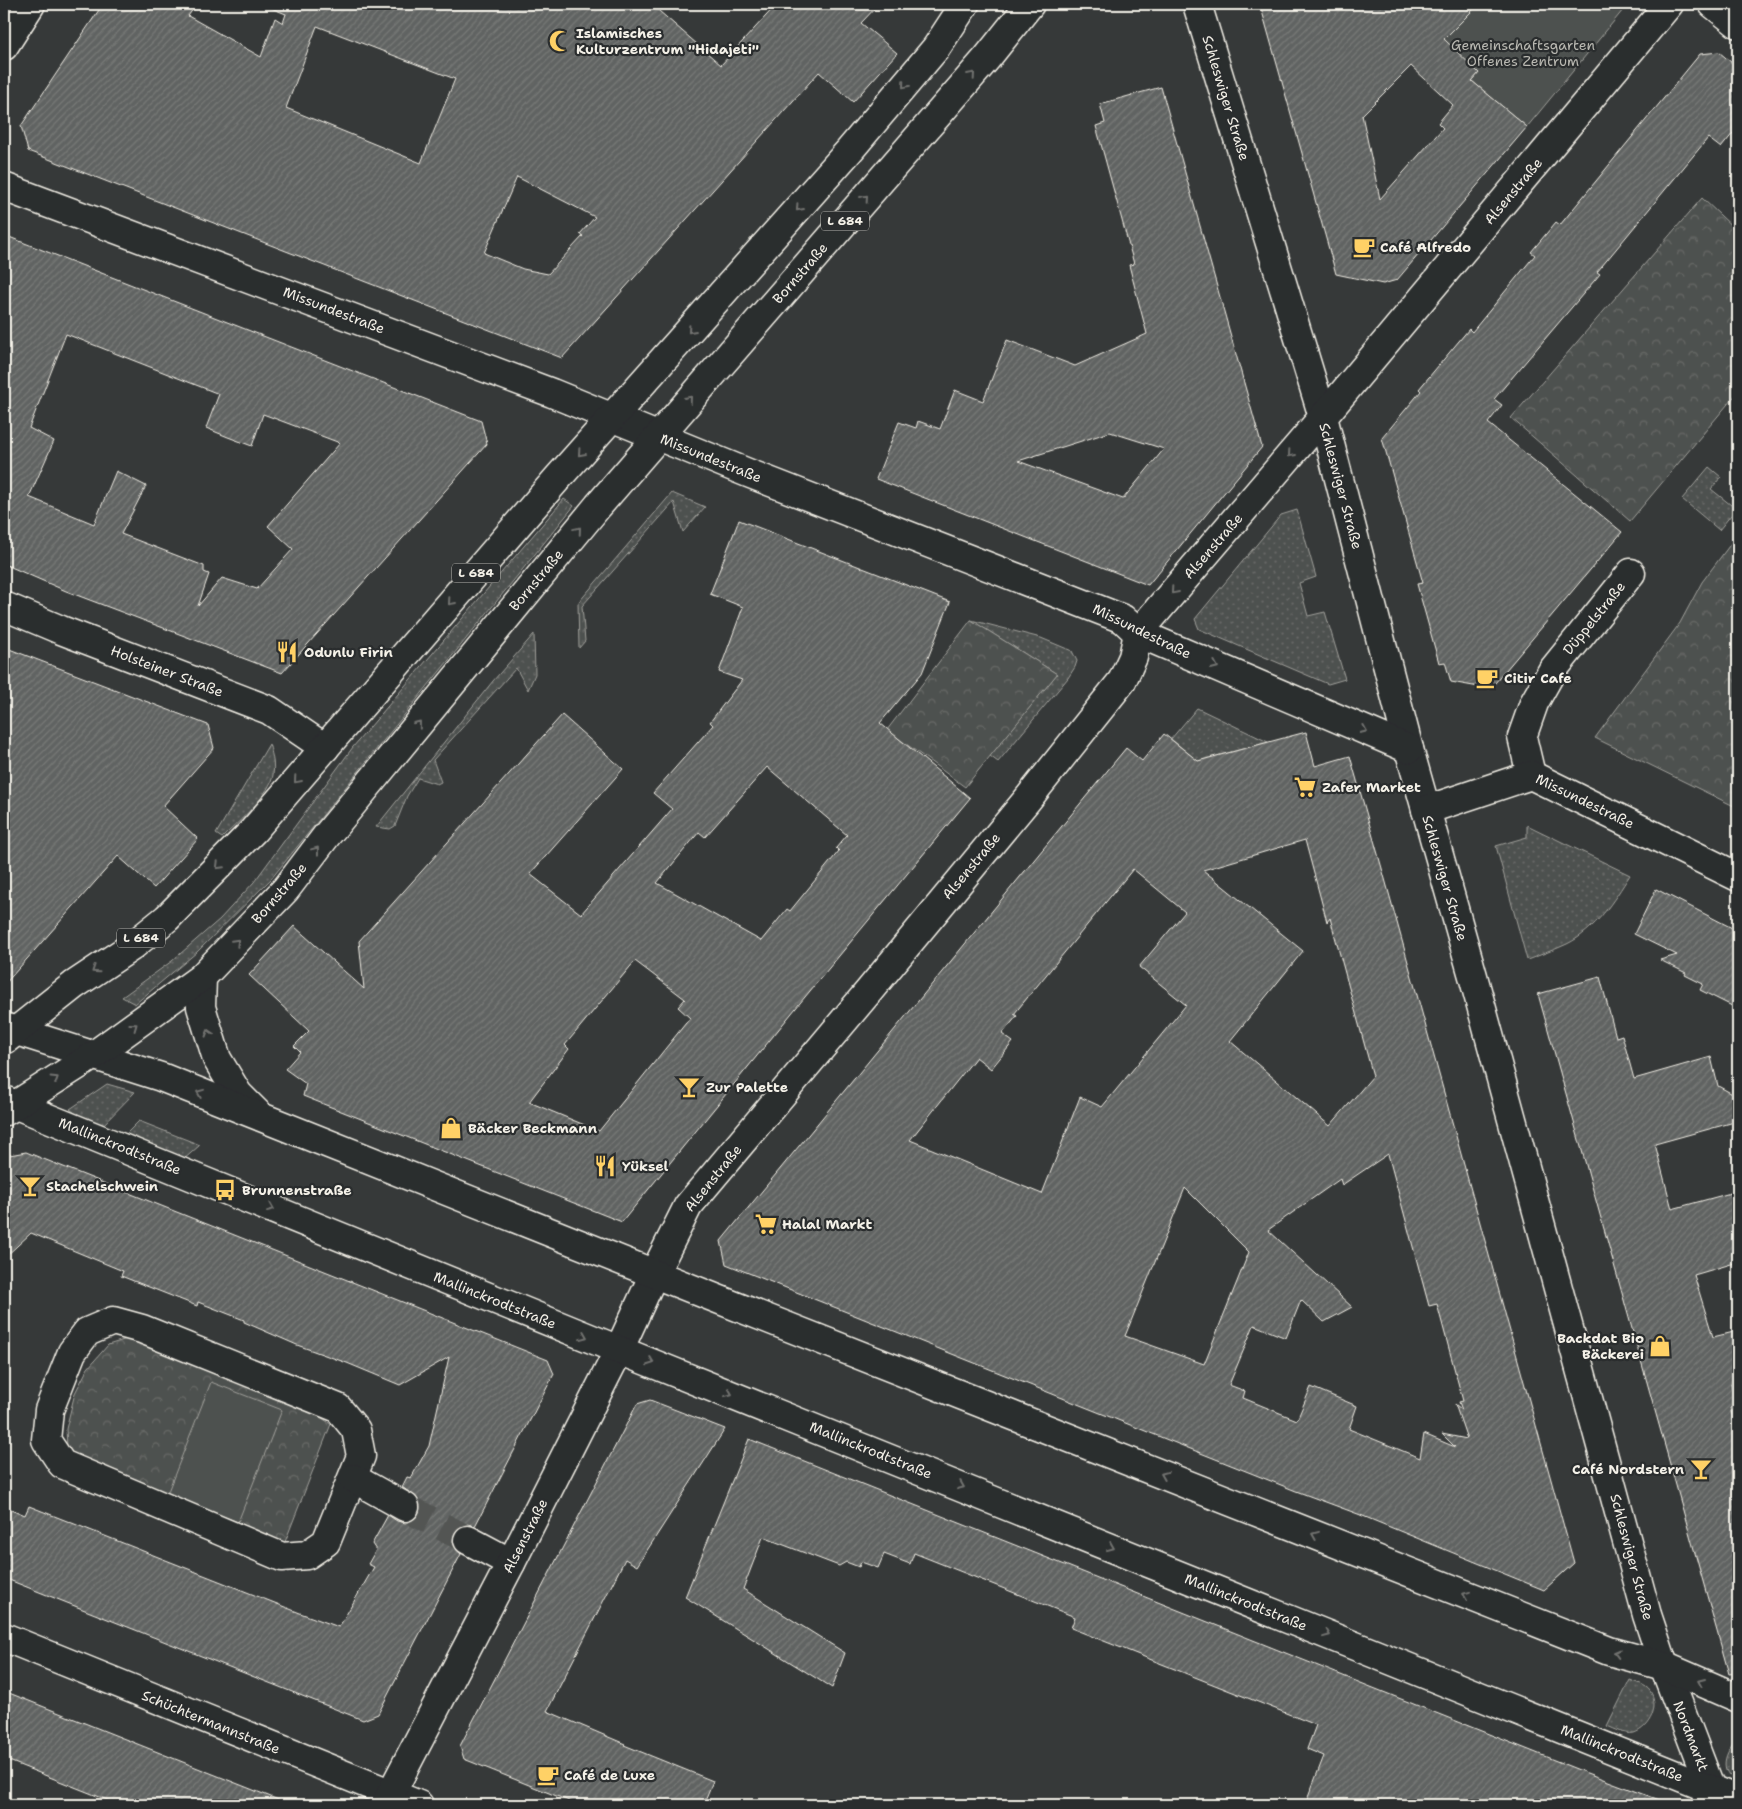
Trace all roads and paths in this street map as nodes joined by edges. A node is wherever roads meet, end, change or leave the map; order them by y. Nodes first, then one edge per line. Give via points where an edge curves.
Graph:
1 (31, 4) edge
2 (965, 4) edge
3 (1030, 4) edge
4 (1198, 4) edge
5 (1669, 4) edge
6 (1713, 4) edge
7 (1738, 24) edge
8 (4, 46) edge
9 (4, 187) edge
10 (613, 417) junction
11 (1323, 418) junction
12 (657, 436) junction
13 (1631, 573) dead end
14 (4, 606) edge
15 (1138, 633) junction
16 (325, 748) junction
17 (1409, 749) junction
18 (1531, 775) junction
19 (1426, 810) junction
20 (1738, 877) edge
21 (202, 977) junction
22 (8, 1033) edge
23 (94, 1055) junction
24 (8, 1105) edge
25 (262, 1117) junction
26 (654, 1274) junction
27 (619, 1350) junction
28 (353, 1478) junction
29 (405, 1507) tunnel mouth
30 (468, 1540) tunnel mouth
31 (511, 1563) junction
32 (4, 1637) edge
33 (1664, 1666) junction
34 (1738, 1698) edge
35 (1708, 1797) edge
36 (388, 1800) edge
37 (1738, 1800) edge
38 (419, 1805) edge

1 - 8 street
2 -> 10 street, L 684 via 936,48 866,132
12 -> 3 street, Bornstraße / L 684 via 987,58
4 - 11 street, Schleswiger Straße
5 - 11 street, Alsenstraße
6 - 7 street
9 - 10 street, Missundestraße
10 - 12 street, Missundestraße
10 -> 16 street, L 684
11 -> 15 street, Alsenstraße
11 - 17 street, Schleswiger Straße
12 - 15 street, Missundestraße via 1123,619
21 -> 12 street, Bornstraße / L 684 via 286,889
13 - 18 street, Düppelstraße via 1552,670 1534,703 1522,737
14 - 16 street, Holsteiner Straße via 269,710
15 -> 17 street, Missundestraße
15 - 26 street, Alsenstraße via 1133,657 1122,681 1027,800 688,1206
16 -> 22 street, L 684 via 253,831 167,918
17 - 19 street, Schleswiger Straße
18 - 19 street, Missundestraße
18 - 20 street, Missundestraße
19 - 33 street, Schleswiger Straße
23 -> 21 street, Bornstraße / L 684
25 -> 21 street via 238,1094 217,1059 201,1008
22 - 23 street
24 -> 23 street, Bornstraße / L 684
25 -> 23 street via 161,1077
24 -> 27 street, Mallinckrodtstraße
25 - 26 street
26 - 27 street, Alsenstraße
33 -> 26 street via 1609,1651
27 - 31 street, Alsenstraße
27 -> 35 street, Mallinckrodtstraße
28 - 28 street via 326,1542 306,1555 282,1558 62,1464 46,1440 49,1410 72,1352 87,1332 113,1321 142,1329 338,1408 356,1430 361,1456
28 - 29 street
30 - 31 street
31 - 36 street, Alsenstraße
32 - 36 street, Schüchtermannstraße
34 -> 33 street
33 - 35 street, Nordmarkt
35 - 37 street, Mallinckrodtstraße
36 - 38 street, Schüchtermannstraße

